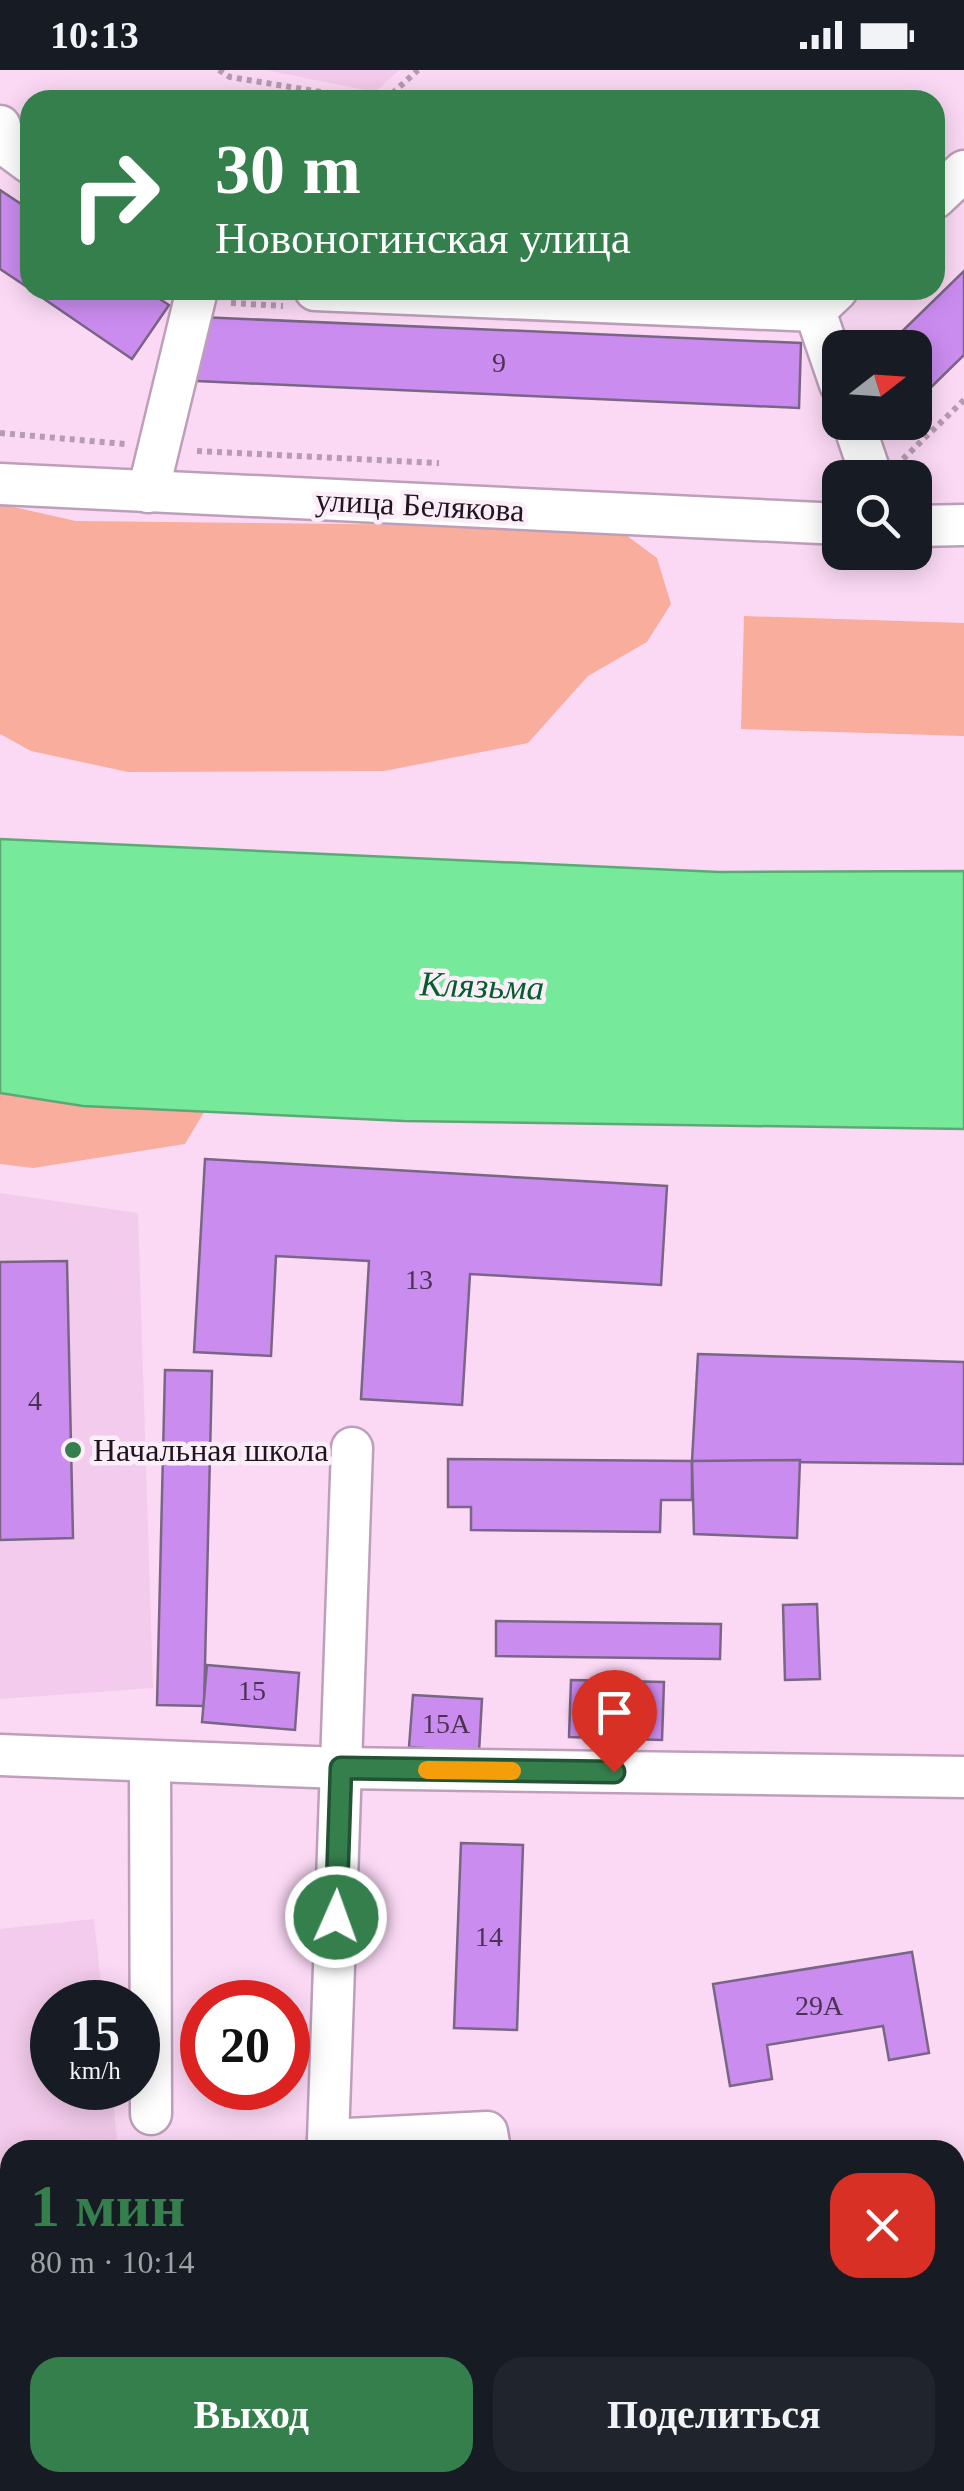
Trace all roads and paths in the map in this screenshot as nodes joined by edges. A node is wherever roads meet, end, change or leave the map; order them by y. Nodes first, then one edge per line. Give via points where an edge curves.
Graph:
1 (219, 70) edge
2 (418, 70) edge
3 (309, 90) edge
4 (396, 90) edge
5 (0, 126) edge
6 (20, 155) edge
7 (964, 171) edge
8 (945, 189) edge
9 (195, 300) edge
10 (826, 300) edge
11 (831, 330) edge
12 (964, 400) edge
13 (0, 433) edge
14 (159, 447) junction
15 (897, 460) edge
16 (446, 464) dead end
17 (0, 484) edge
18 (148, 492) junction
19 (822, 523) edge
20 (964, 524) edge
21 (932, 525) edge
22 (352, 1448) dead end
23 (0, 1755) edge
24 (150, 1761) junction
25 (341, 1768) junction
26 (964, 1778) edge
27 (151, 2114) dead end
28 (328, 2140) edge
29 (389, 2140) edge
30 (488, 2140) edge

1 - 3 path
2 - 4 path
5 - 6 street via 3,143
7 - 8 street
9 - 14 street
10 - 11 street
12 - 15 path
13 - 14 path
14 - 16 path
14 - 18 street
17 - 18 street, улица Белякова
18 - 19 street, улица Белякова
20 - 21 street
22 - 25 street
23 - 24 street
24 - 25 street
24 - 27 street
25 - 26 street
25 - 28 street
29 - 30 street via 487,2132

